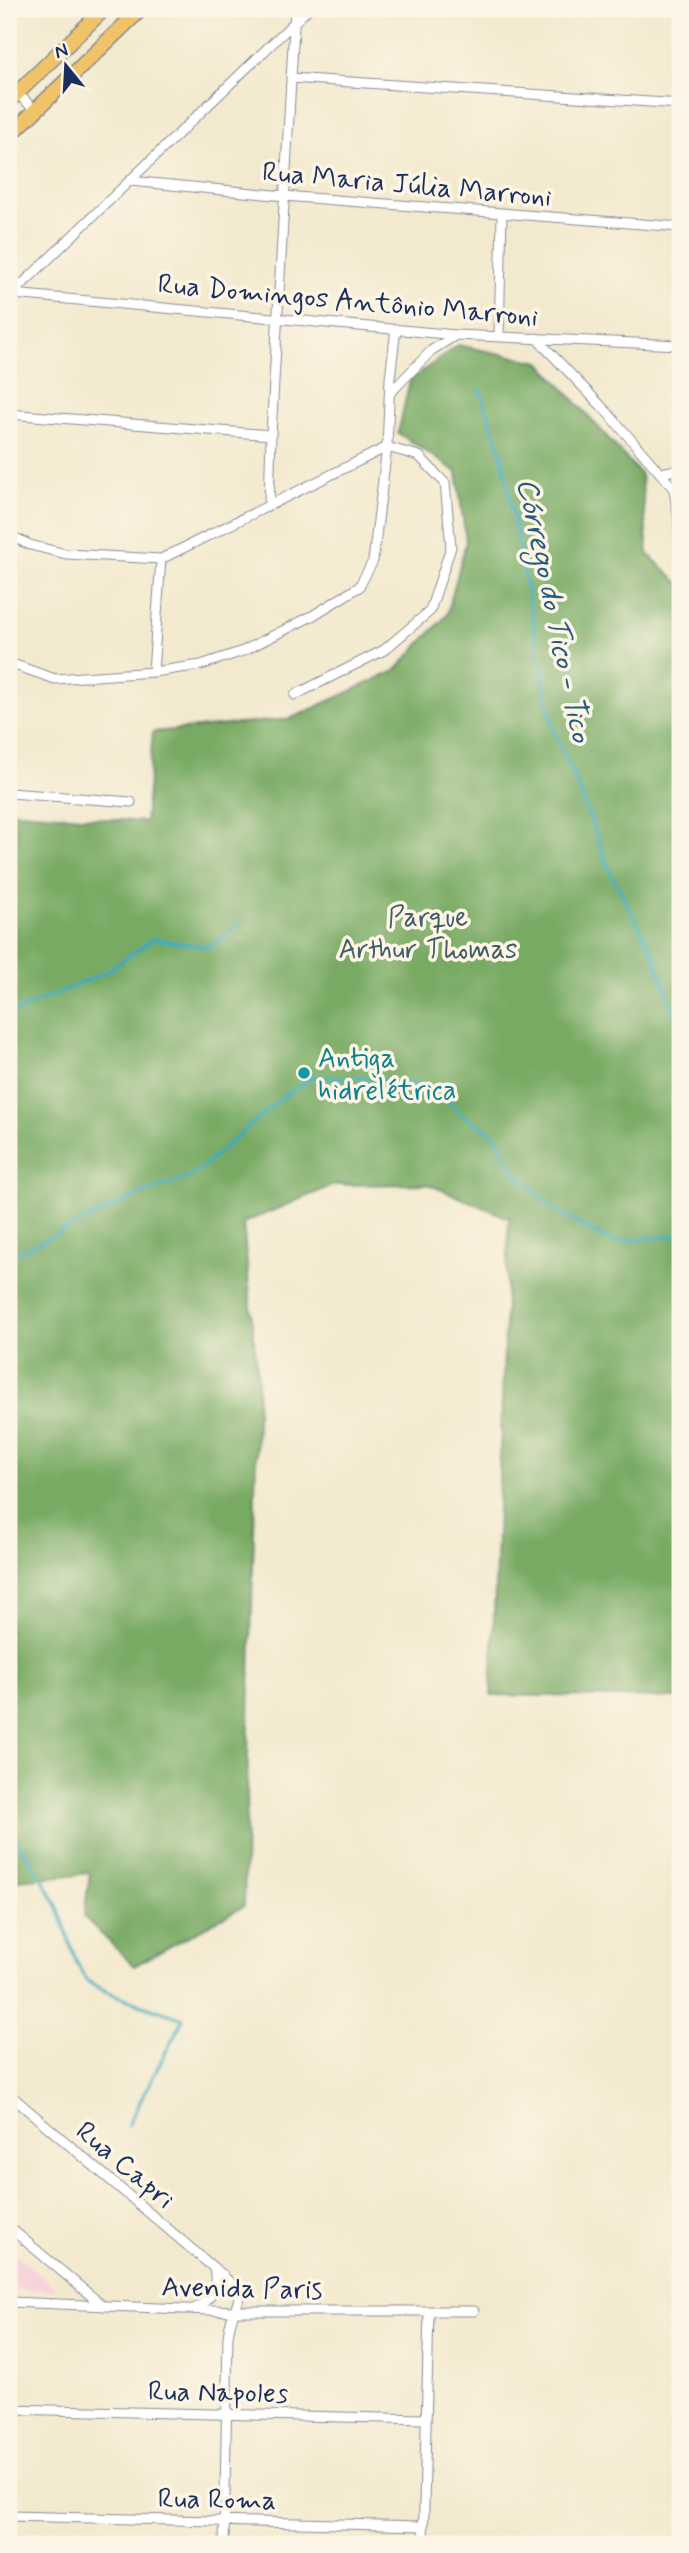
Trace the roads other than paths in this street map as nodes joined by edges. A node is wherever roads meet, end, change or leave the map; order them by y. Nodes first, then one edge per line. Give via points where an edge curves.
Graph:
1 (104, 9) edge
2 (141, 9) edge
3 (295, 9) edge
4 (308, 9) edge
5 (294, 22) junction
6 (290, 78) junction
7 (12, 95) edge
8 (680, 104) edge
9 (36, 111) junction
10 (9, 136) edge
11 (130, 181) junction
12 (284, 196) junction
13 (502, 214) junction
14 (680, 227) edge
15 (11, 296) edge
16 (277, 317) junction
17 (396, 329) junction
18 (456, 335) junction
19 (499, 336) junction
20 (536, 338) junction
21 (680, 345) edge
22 (390, 393) junction
23 (9, 414) edge
24 (271, 435) junction
25 (387, 447) junction
26 (680, 469) edge
27 (661, 473) junction
28 (270, 505) junction
29 (9, 535) edge
30 (161, 559) junction
31 (680, 575) edge
32 (9, 663) edge
33 (152, 672) junction
34 (295, 695) dead end
35 (9, 793) edge
36 (131, 802) dead end
37 (9, 2094) edge
38 (9, 2227) edge
39 (214, 2268) junction
40 (9, 2302) edge
41 (103, 2306) junction
42 (192, 2310) junction
43 (234, 2311) junction
44 (474, 2311) dead end
45 (429, 2312) junction
46 (9, 2409) edge
47 (225, 2414) junction
48 (425, 2419) junction
49 (9, 2516) edge
50 (224, 2521) junction
51 (423, 2526) junction
52 (223, 2544) edge
53 (423, 2544) edge

1 - 7 main road
2 - 9 main road
3 - 5 street
4 - 5 street
5 - 6 street
5 - 11 street
6 - 8 street
6 - 12 street
7 - 9 street
9 - 10 main road
11 - 12 street, Rua Maria Júlia Marroni
11 - 15 street
12 - 13 street, Rua Maria Júlia Marroni
12 - 16 street
13 - 14 street, Rua Maria Júlia Marroni
13 - 19 street
15 - 16 street, Rua Domingos Antônio Marroni
16 - 17 street, Rua Domingos Antônio Marroni
16 - 24 street
17 - 18 street, Rua Domingos Antônio Marroni
17 - 22 street
18 - 19 street, Rua Domingos Antônio Marroni
18 - 22 street via 432,350
19 - 20 street, Rua Domingos Antônio Marroni
20 - 21 street, Rua Domingos Antônio Marroni
20 - 27 street
22 - 25 street
23 - 24 street
24 - 28 street
25 - 28 street
25 - 33 street via 373,561 359,587 243,651 201,665
25 - 34 street via 419,456 445,483 451,547 430,611 384,650
26 - 27 street
27 - 31 street via 676,495
28 - 30 street
29 - 30 street via 66,554
30 - 33 street
32 - 33 street via 55,679
35 - 36 street
37 - 39 street, Rua Capri
38 - 41 street
39 - 42 street via 213,2295
39 - 43 street, Rua Capri via 239,2292
40 - 41 street, Avenida Paris
41 - 42 street, Avenida Paris
42 - 43 street, Avenida Paris
43 - 45 street, Avenida Paris
43 - 47 street, Rua Capri via 228,2336
44 - 45 street, Avenida Paris
45 - 48 street
46 - 47 street, Rua Napoles
47 - 48 street, Rua Napoles
47 - 50 street, Rua Capri
48 - 51 street
49 - 50 street, Rua Roma
50 - 51 street, Rua Roma
50 - 52 street, Rua Capri
51 - 53 street

